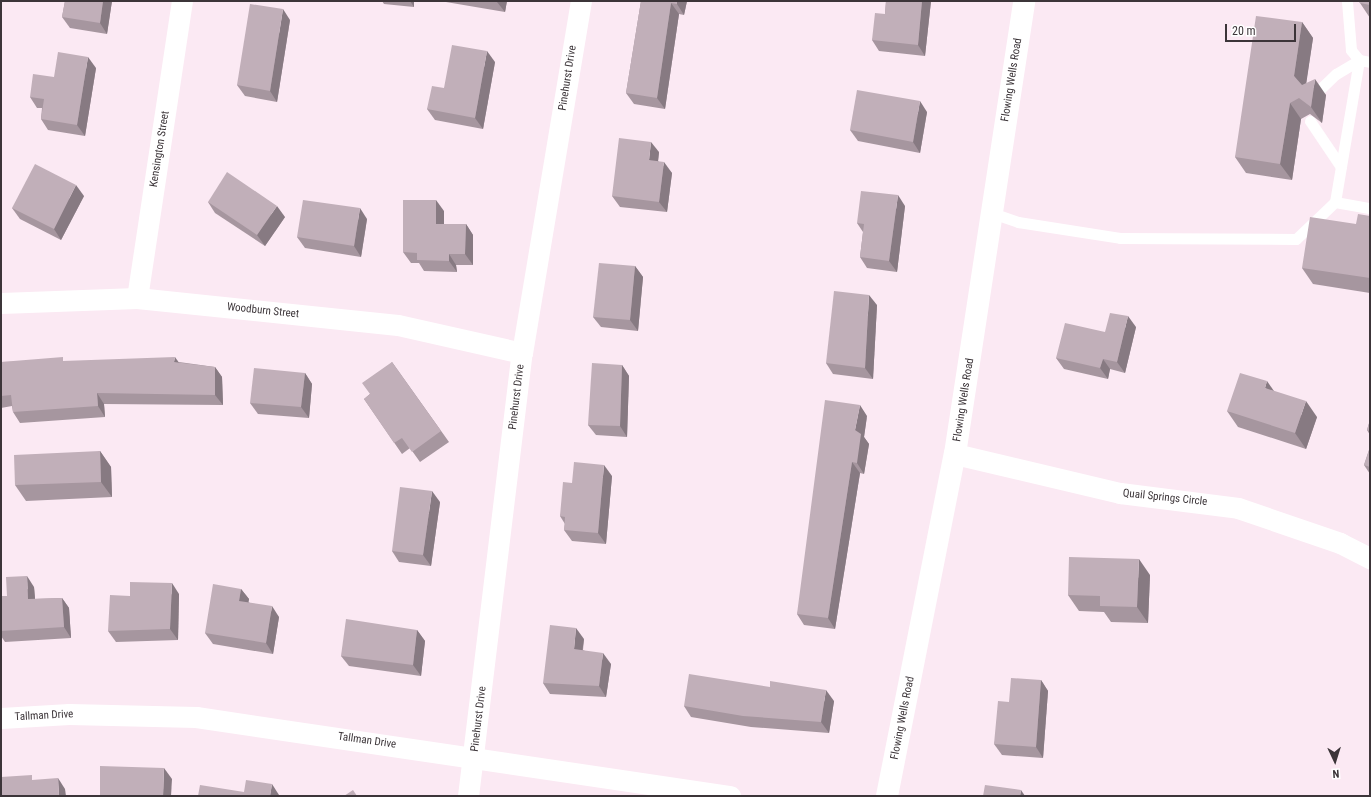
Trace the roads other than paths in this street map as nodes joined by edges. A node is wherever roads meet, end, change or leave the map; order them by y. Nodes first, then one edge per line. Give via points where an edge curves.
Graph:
1 (182, 1) edge
2 (581, 1) edge
3 (1024, 1) edge
4 (1347, 1) edge
5 (1364, 61) edge
6 (1315, 94) edge
7 (1310, 121) edge
8 (1341, 166) junction
9 (1335, 202) junction
10 (1370, 208) edge
11 (992, 213) junction
12 (137, 298) junction
13 (1, 303) edge
14 (522, 353) junction
15 (955, 454) junction
16 (1370, 558) edge
17 (1, 718) edge
18 (475, 756) junction
19 (468, 796) edge
20 (730, 796) edge
21 (887, 796) edge

1 - 12 street, Kensington Street
2 - 14 street, Pinehurst Drive
3 - 11 main road, Flowing Wells Road
4 - 5 lane via 1351,50
5 - 6 lane via 1336,74
5 - 8 lane
7 - 8 lane
8 - 9 lane
9 - 10 lane
9 - 11 lane via 1296,239 1276,240 1120,238 1018,222
11 - 15 main road, Flowing Wells Road
12 - 13 street, Woodburn Street
12 - 14 street, Woodburn Street via 398,325
14 - 18 street, Pinehurst Drive
15 - 16 street, Quail Springs Circle via 1120,493 1238,508 1340,543
15 - 21 main road, Flowing Wells Road
17 - 18 street, Tallman Drive via 68,714 196,718
18 - 19 street, Pinehurst Drive
18 - 20 street, Tallman Drive

